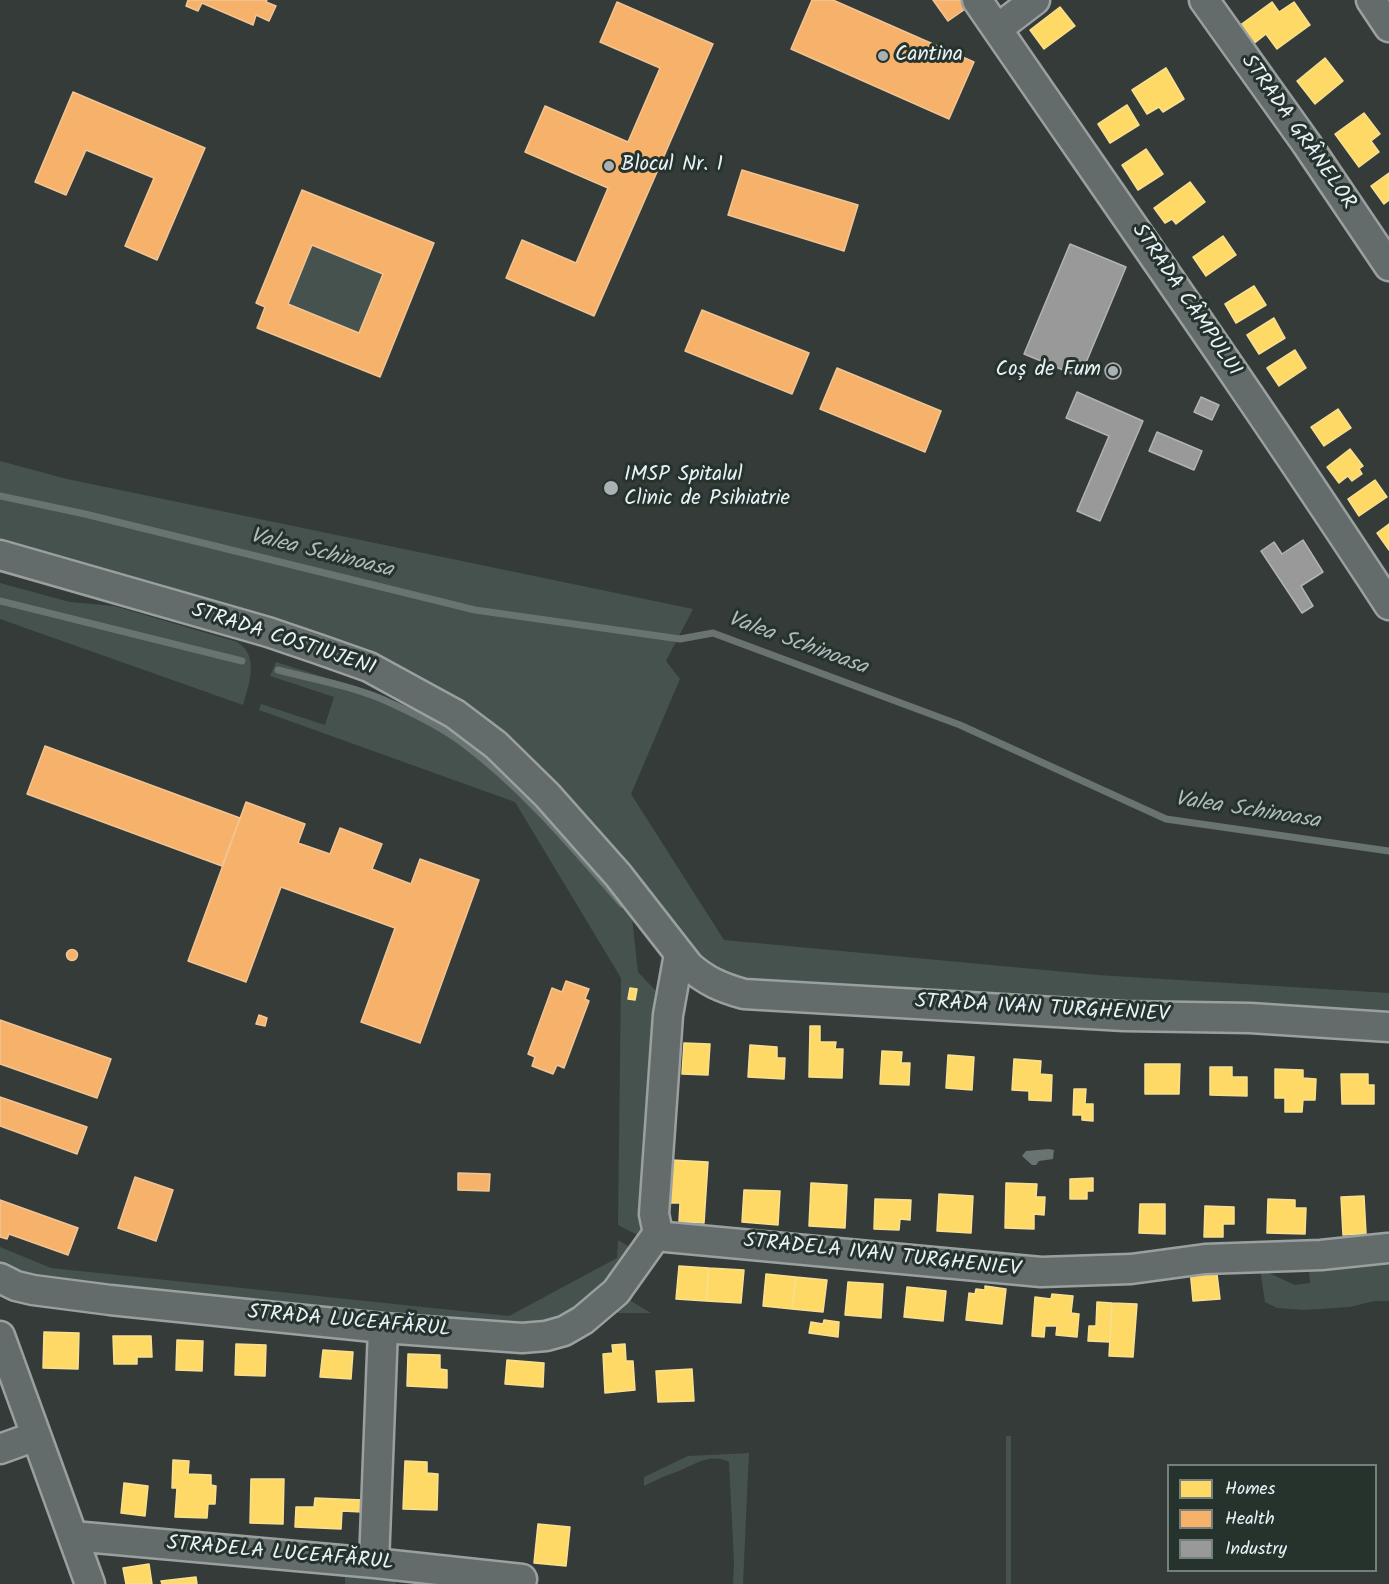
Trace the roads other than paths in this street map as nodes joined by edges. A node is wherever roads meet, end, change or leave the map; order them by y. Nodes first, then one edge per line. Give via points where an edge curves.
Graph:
1 (977, 0) edge
2 (1035, 0) edge
3 (1204, 0) edge
4 (1371, 0) edge
5 (1389, 27) edge
6 (997, 29) junction
7 (1389, 266) edge
8 (0, 555) edge
9 (1389, 605) edge
10 (680, 954) junction
11 (700, 975) joint
12 (1389, 1026) edge
13 (658, 1233) junction
14 (1388, 1248) edge
15 (0, 1278) edge
16 (383, 1328) junction
17 (0, 1336) edge
18 (36, 1436) junction
19 (0, 1449) edge
20 (73, 1536) junction
21 (374, 1563) junction
22 (522, 1579) dead end
23 (90, 1584) edge

1 - 6 street, STRADA CÂMPULUI
2 - 6 street
3 - 7 street, STRADA GRÂNELOR
4 - 5 street
6 - 9 street, STRADA CÂMPULUI
8 - 10 street, STRADA COSTIUJENI via 318,649 369,667 455,714 496,745 547,795 618,875
10 - 11 street, STRADA COSTIUJENI
10 - 13 street via 667,1026 654,1214
11 - 12 street, STRADA IVAN TURGHENIEV via 722,988 744,994 1124,1016
13 - 14 street, STRADELA IVAN TURGHENIEV via 677,1240 738,1242 1041,1272 1131,1269 1205,1259 1322,1255
13 - 16 street, STRADA LUCEAFĂRUL via 616,1292 564,1331 522,1338
15 - 16 street, STRADA LUCEAFĂRUL via 44,1292
16 - 21 street
17 - 18 street
18 - 19 street
18 - 20 street
20 - 21 street, STRADELA LUCEAFĂRUL
20 - 23 street
21 - 22 street, STRADELA LUCEAFĂRUL

